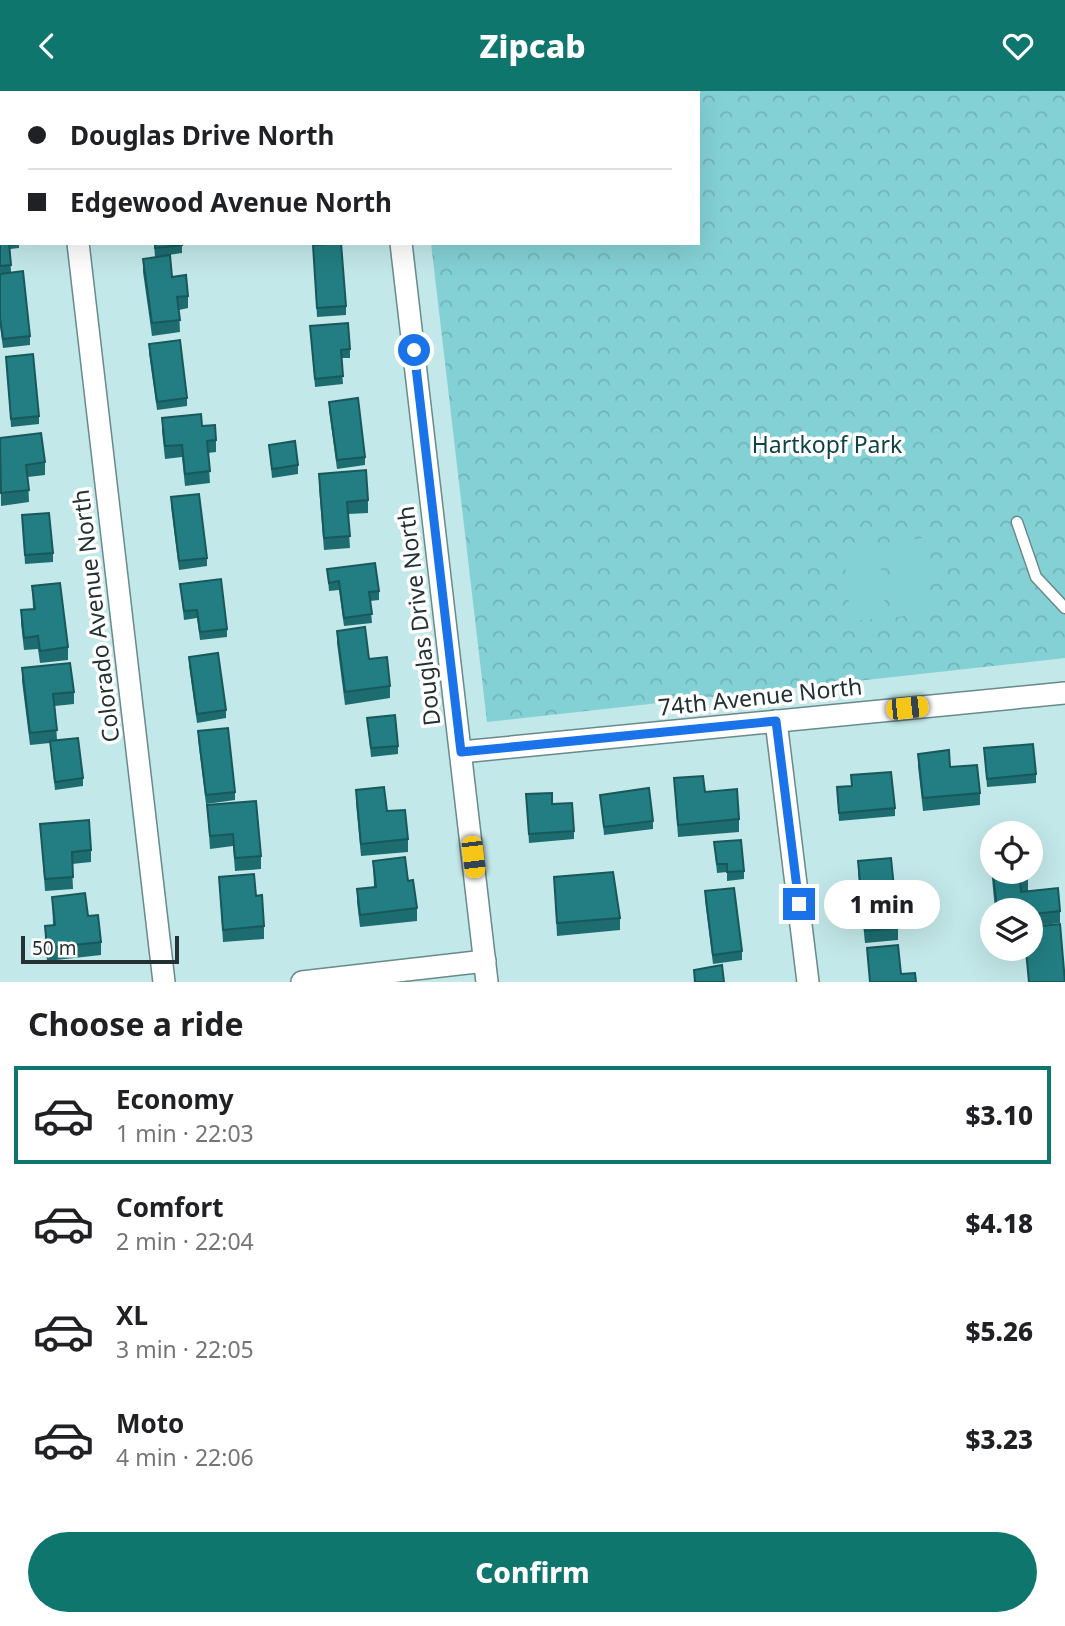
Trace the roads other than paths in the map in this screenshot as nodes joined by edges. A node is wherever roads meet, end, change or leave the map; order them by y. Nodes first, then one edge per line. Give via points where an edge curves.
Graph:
1 (78, 245) edge
2 (401, 245) edge
3 (1017, 522) dead end
4 (1065, 608) edge
5 (1065, 693) edge
6 (776, 721) junction
7 (461, 752) junction
8 (486, 972) edge
9 (164, 982) edge
10 (302, 982) edge
11 (808, 982) edge

1 - 9 street, Colorado Avenue North
2 - 7 street, Douglas Drive North
3 - 4 lane via 1036,577
5 - 6 street, 74th Avenue North
6 - 7 street, 74th Avenue North
6 - 11 street
7 - 8 street, Douglas Drive North
8 - 10 street

